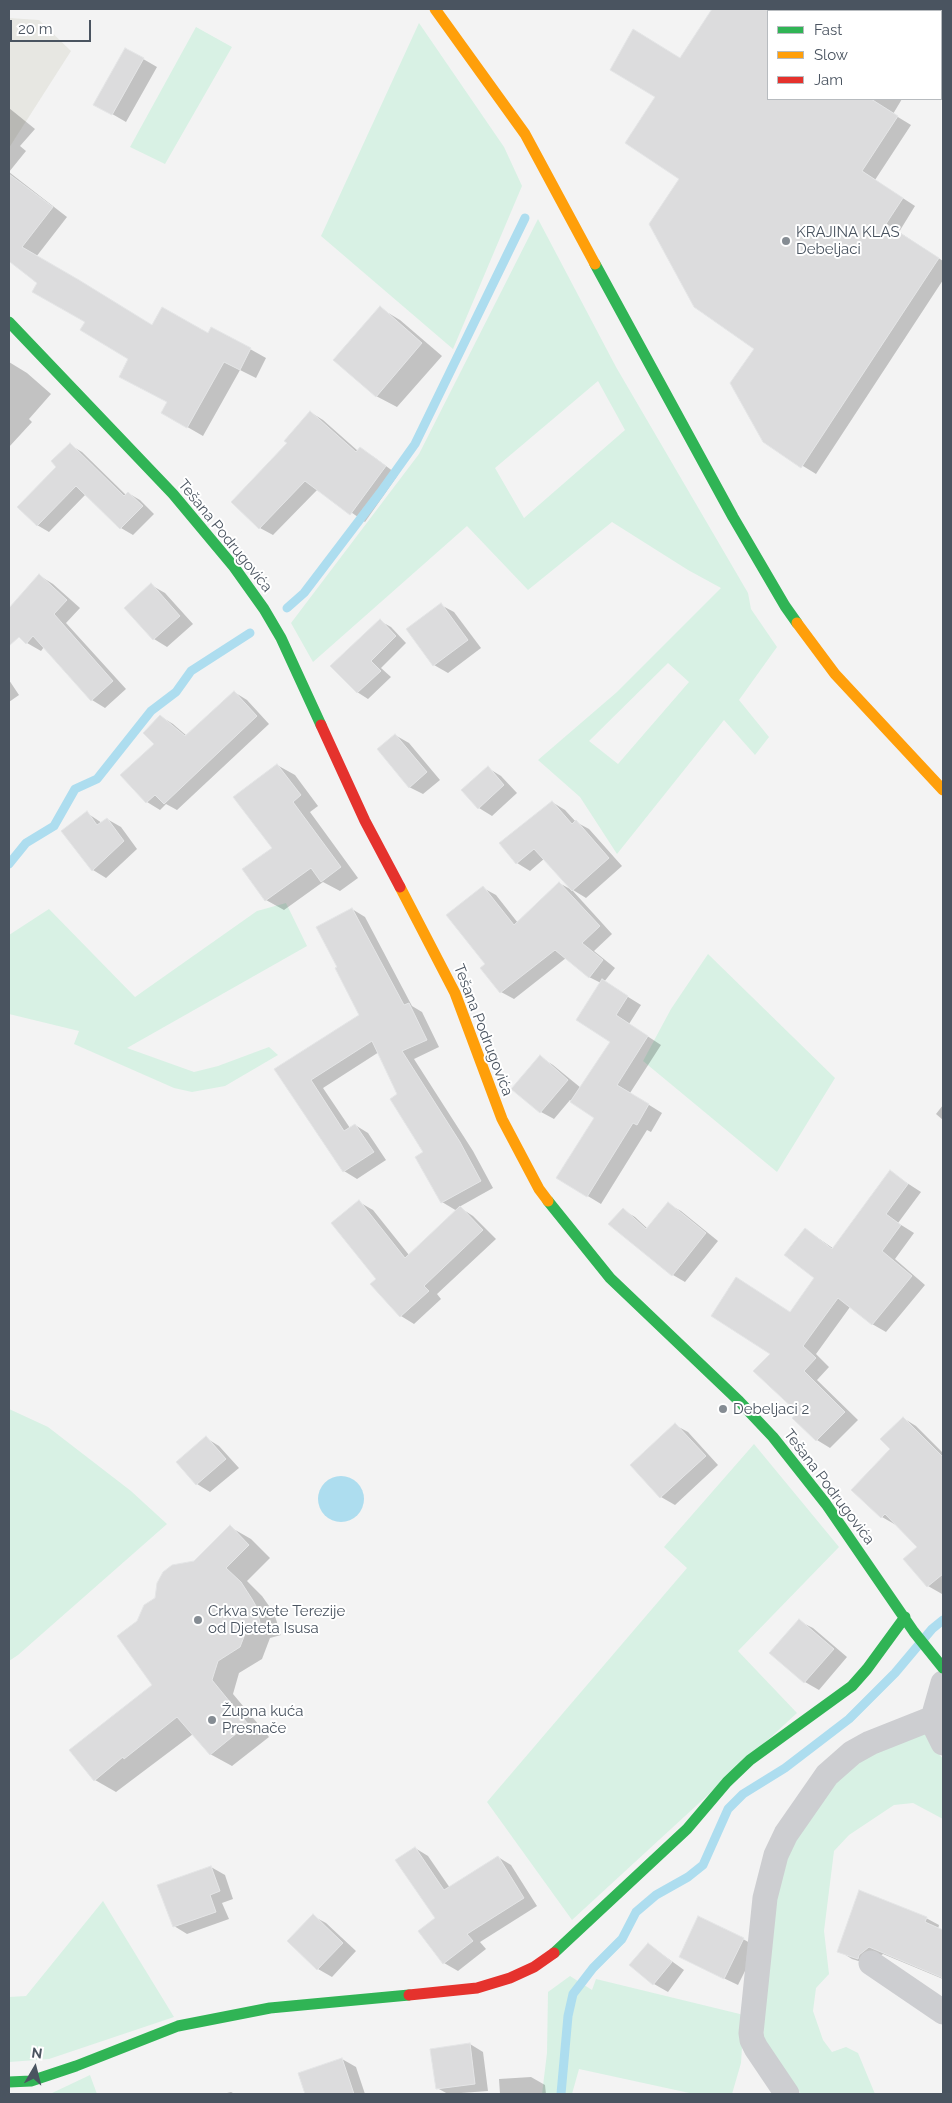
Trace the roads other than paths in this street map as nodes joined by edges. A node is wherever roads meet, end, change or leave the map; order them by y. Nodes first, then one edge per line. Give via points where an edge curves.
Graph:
1 (435, 9) edge
2 (9, 323) edge
3 (943, 790) edge
4 (905, 1617) junction
5 (943, 1668) edge
6 (943, 1683) edge
7 (932, 1718) junction
8 (943, 1743) edge
9 (871, 1963) dead end
10 (943, 2012) edge
11 (9, 2082) edge
12 (787, 2094) edge

1 - 3 street via 525,134 733,517 785,606 835,674
2 - 4 street, Tešana Podrugovića via 173,494 234,567 264,609 281,638 369,829 445,971 502,1119 539,1188 610,1278 773,1437 826,1504
4 - 5 street, Tešana Podrugovića
4 - 11 street via 852,1686 750,1760 687,1829 534,1967 476,1988 270,2008 178,2026 31,2081
6 - 7 street
7 - 8 street
7 - 12 street via 852,1753 822,1782 786,1834 776,1855 765,1898 751,2033 756,2048
9 - 10 street

